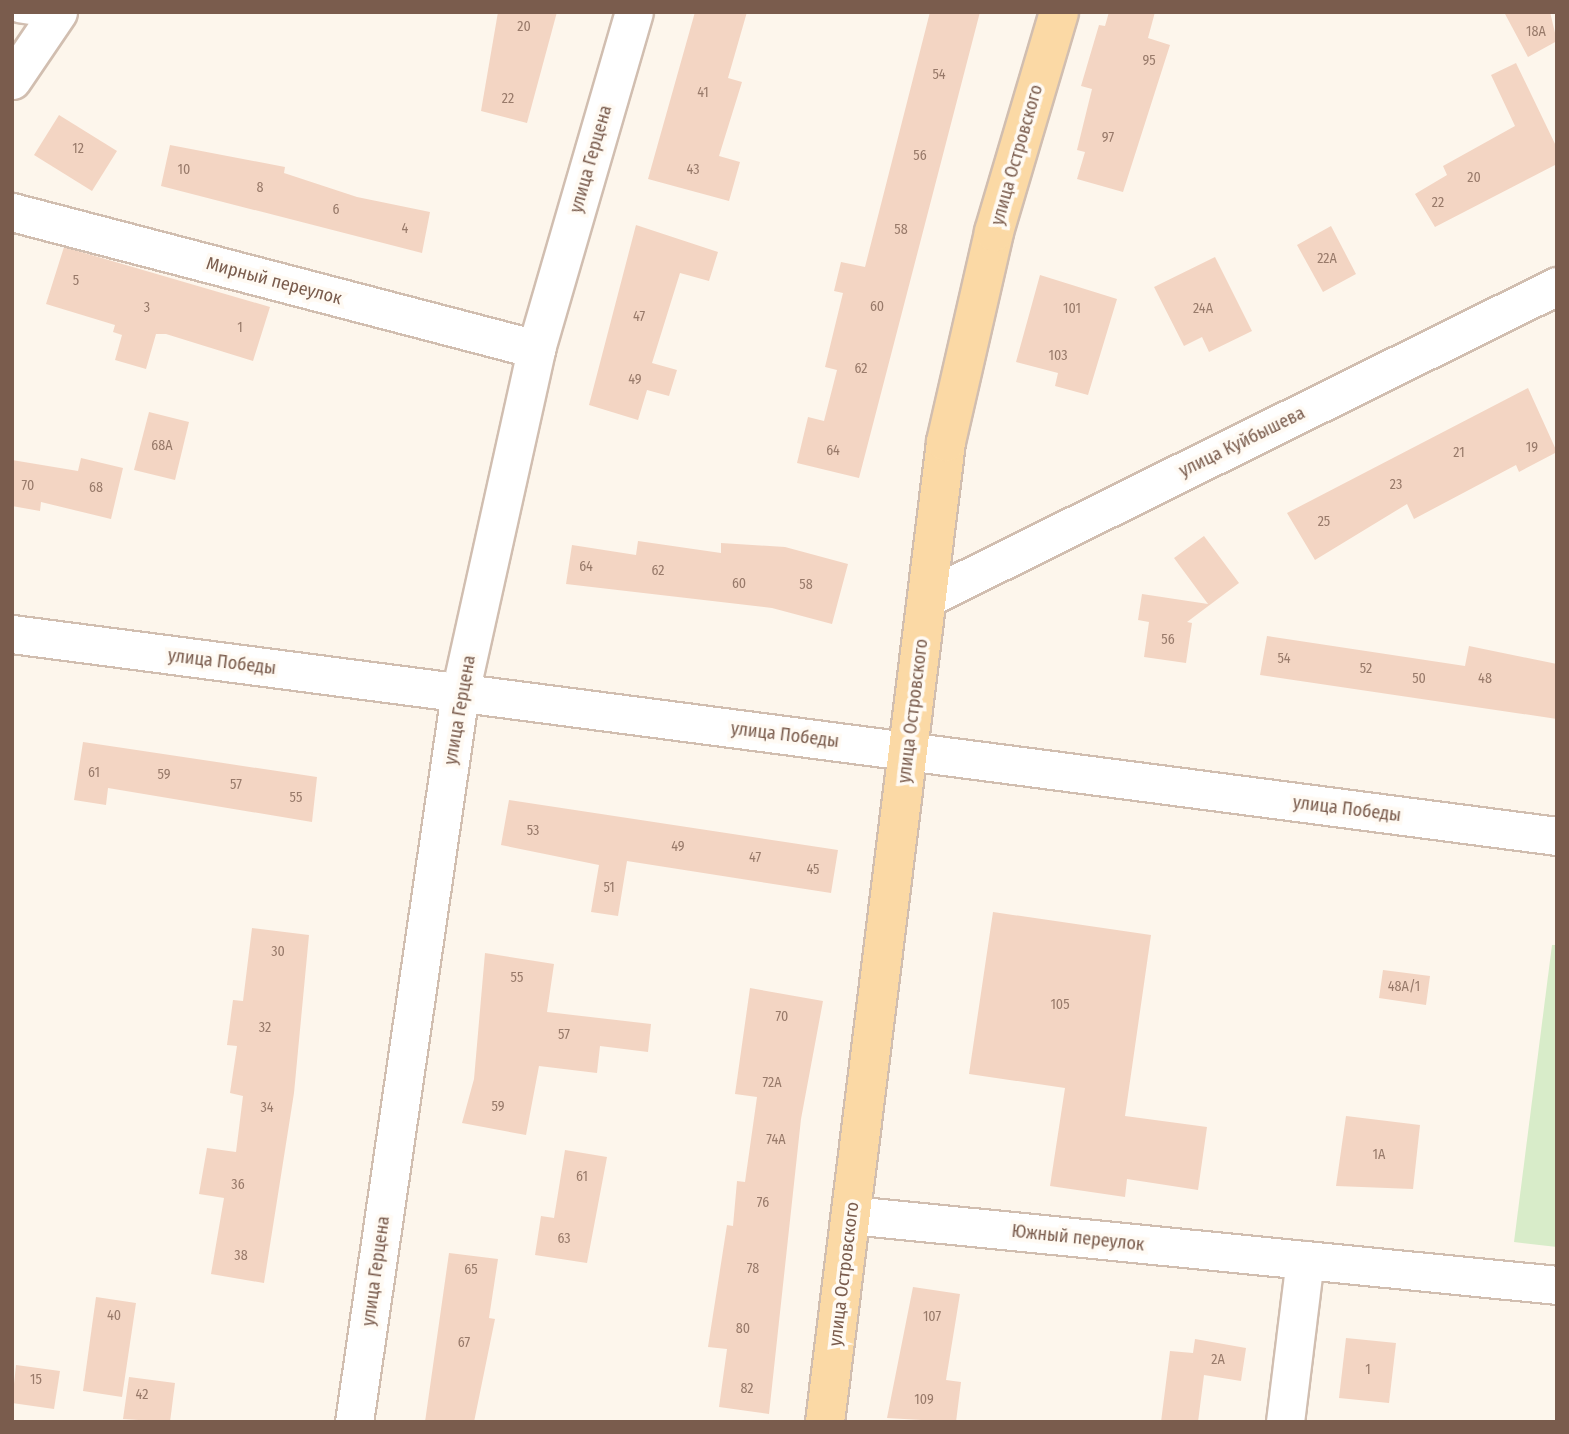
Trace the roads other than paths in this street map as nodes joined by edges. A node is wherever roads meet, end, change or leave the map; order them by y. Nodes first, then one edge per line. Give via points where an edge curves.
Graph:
1 (18, 12) edge
2 (634, 12) edge
3 (1059, 12) edge
4 (56, 15) edge
5 (12, 80) edge
6 (12, 212) edge
7 (1557, 286) edge
8 (536, 349) junction
9 (927, 598) junction
10 (12, 634) edge
11 (460, 693) junction
12 (909, 751) junction
13 (1557, 836) edge
14 (851, 1215) junction
15 (1305, 1260) junction
16 (1557, 1285) edge
17 (354, 1422) edge
18 (825, 1422) edge
19 (1285, 1422) edge

1 - 4 lane
2 - 8 street, улица Герцена
3 - 9 main road, улица Островского via 994,232 946,442
4 - 5 street
6 - 8 street, Мирный переулок
7 - 9 street, улица Куйбышева
8 - 11 street, улица Герцена
9 - 12 main road, улица Островского
10 - 11 street, улица Победы
11 - 12 street, улица Победы
11 - 17 street, улица Герцена
12 - 13 street, улица Победы
12 - 14 main road, улица Островского
14 - 15 street, Южный переулок
14 - 18 main road, улица Островского
15 - 16 street, Южный переулок
15 - 19 street

